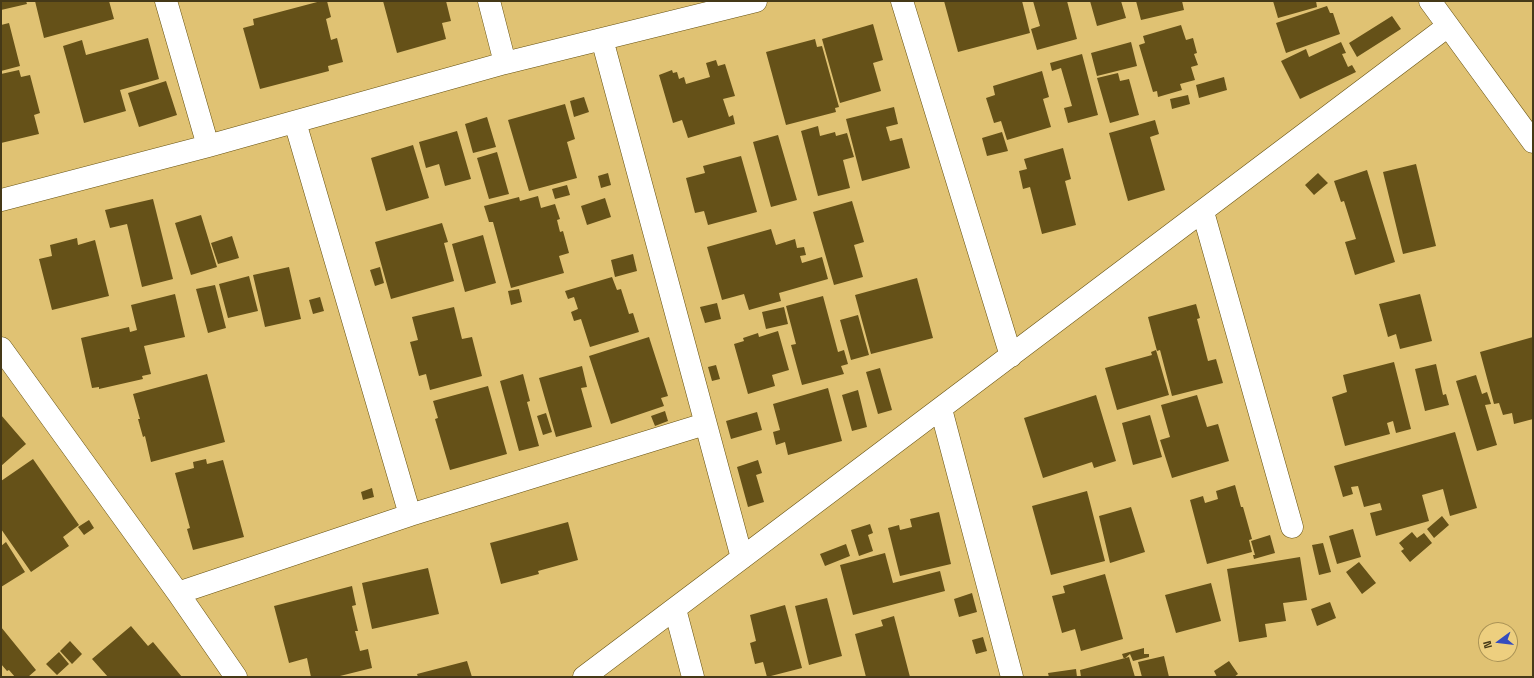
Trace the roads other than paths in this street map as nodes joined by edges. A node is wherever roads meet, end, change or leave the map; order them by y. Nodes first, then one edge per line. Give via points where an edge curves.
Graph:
1 (166, 1) edge
2 (489, 1) edge
3 (756, 1) edge
4 (902, 1) edge
5 (1430, 1) edge
6 (1448, 26) junction
7 (602, 39) junction
8 (505, 62) junction
9 (295, 122) junction
10 (1533, 142) edge
11 (208, 146) junction
12 (1, 200) edge
13 (1203, 212) junction
14 (1, 348) edge
15 (1011, 356) junction
16 (940, 410) junction
17 (705, 424) junction
18 (410, 515) junction
19 (1292, 527) dead end
20 (742, 558) junction
21 (178, 593) junction
22 (675, 609) junction
23 (236, 677) edge
24 (584, 677) edge
25 (693, 677) edge
26 (1012, 677) edge

1 - 11 street
2 - 8 street
3 - 7 street
4 - 15 street
5 - 6 street
6 - 10 street
6 - 13 street
7 - 8 street
7 - 17 street
8 - 9 street
9 - 11 street
9 - 18 street
11 - 12 street
13 - 15 street
13 - 19 street
14 - 21 street
15 - 16 street
16 - 20 street
16 - 26 street
17 - 18 street
17 - 20 street
18 - 21 street
20 - 22 street
21 - 23 street
22 - 24 street
22 - 25 street

